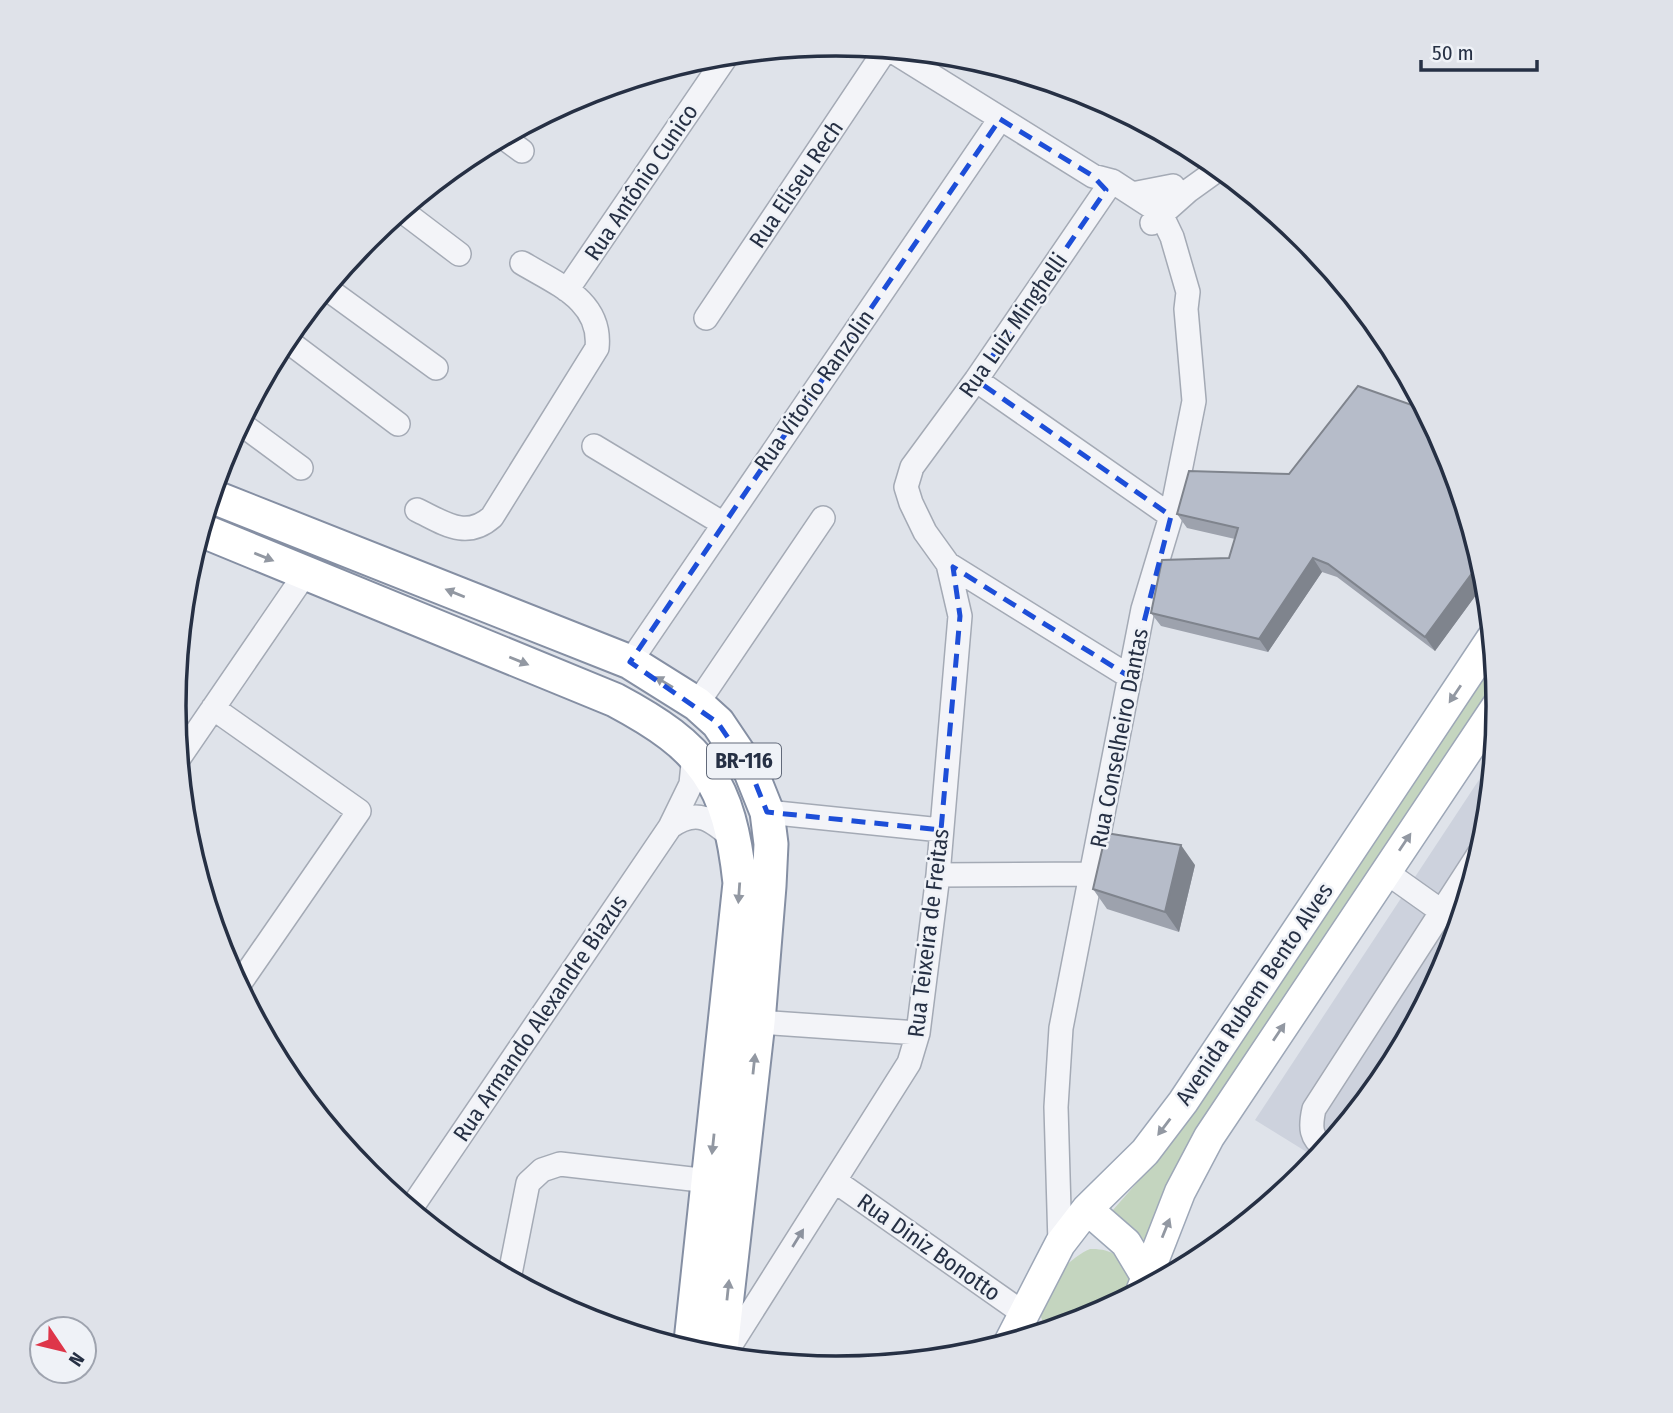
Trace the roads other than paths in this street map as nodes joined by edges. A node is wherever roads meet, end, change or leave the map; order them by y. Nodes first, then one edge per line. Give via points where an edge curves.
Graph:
1 (882, 57) edge
2 (906, 60) edge
3 (719, 67) edge
4 (1000, 120) junction
5 (511, 143) edge
6 (522, 151) dead end
7 (1201, 168) edge
8 (1209, 174) edge
9 (1103, 182) junction
10 (1180, 188) junction
11 (1132, 194) junction
12 (1152, 215) junction
13 (409, 216) edge
14 (1172, 237) junction
15 (459, 254) dead end
16 (522, 263) dead end
17 (573, 282) junction
18 (334, 294) edge
19 (1186, 309) junction
20 (706, 318) dead end
21 (295, 347) edge
22 (436, 368) dead end
23 (976, 380) junction
24 (398, 424) dead end
25 (249, 429) edge
26 (593, 446) dead end
27 (912, 467) joint
28 (301, 468) dead end
29 (220, 500) edge
30 (416, 510) dead end
31 (1171, 516) junction
32 (823, 518) dead end
33 (722, 523) junction
34 (209, 534) edge
35 (948, 564) junction
36 (305, 574) junction
37 (1484, 650) edge
38 (629, 662) junction
39 (1130, 677) junction
40 (697, 704) junction
41 (213, 708) junction
42 (1486, 738) edge
43 (187, 746) edge
44 (694, 754) junction
45 (767, 812) junction
46 (670, 827) junction
47 (941, 830) junction
48 (735, 840) junction
49 (1386, 872) junction
50 (1093, 874) junction
51 (938, 875) junction
52 (1465, 875) edge
53 (1441, 911) junction
54 (245, 976) edge
55 (758, 1022) junction
56 (918, 1033) junction
57 (1318, 1144) edge
58 (1060, 1169) junction
59 (709, 1181) junction
60 (835, 1181) junction
61 (1088, 1199) junction
62 (415, 1202) edge
63 (1060, 1244) junction
64 (511, 1270) edge
65 (1147, 1278) edge
66 (1142, 1280) edge
67 (1030, 1324) edge
68 (691, 1341) edge
69 (723, 1347) edge
70 (729, 1348) edge

1 - 20 street, Rua Eliseu Rech
2 - 4 street
3 - 17 street, Rua Antônio Cunico
4 - 9 street
4 - 33 street, Rua Vitorio Ranzolin
5 - 6 street
7 - 10 street
8 - 10 street
9 - 11 street
9 - 12 street
9 - 23 street, Rua Luiz Minghelli
10 - 11 street
10 - 12 street
10 - 14 street
11 - 12 street
12 - 14 street, Rua Conselheiro Dantas
12 - 19 street, Rua Conselheiro Dantas
13 - 15 street
14 - 19 street, Rua Conselheiro Dantas via 1188,292
16 - 17 street
17 - 30 street via 599,330 597,348 492,517 480,528 468,529
18 - 22 street
19 - 31 street, Rua Conselheiro Dantas via 1194,401
21 - 24 street
23 - 27 street, Rua Luiz Minghelli
23 - 31 street
25 - 28 street
26 - 33 street
27 - 35 street, Rua Teixeira de Freitas via 906,486 911,503
38 -> 29 highway, BR-116
31 - 39 street, Rua Conselheiro Dantas via 1143,609
32 - 40 street
33 - 38 street, Rua Vitorio Ranzolin
34 -> 36 highway, BR-116
35 - 39 street
35 - 47 street, Rua Teixeira de Freitas via 960,616
36 - 41 street
36 -> 44 highway, BR-116 via 615,700 675,736
37 -> 61 main road, Avenida Rubem Bento Alves via 1183,1102 1145,1152
40 -> 38 highway, BR-116
39 - 50 street, Rua Conselheiro Dantas
40 - 45 highway, BR-116 via 718,723 751,772
41 - 43 street
41 - 54 street via 359,810
49 -> 42 main road, Avenida Rubem Bento Alves
44 - 46 street, Rua Armando Alexandre Biazus via 691,784
44 - 48 highway, BR-116 via 720,790
45 - 47 street
45 - 55 highway, BR-116 via 771,844
46 - 48 street via 685,816 698,816
46 - 62 street, Rua Armando Alexandre Biazus
47 - 51 street, Rua Teixeira de Freitas
48 -> 59 highway, BR-116 via 740,883
49 - 53 street
65 -> 49 main road, Avenida Rubem Bento Alves via 1180,1192 1209,1137
50 - 51 street
50 - 58 street, Rua Conselheiro Dantas via 1061,1028 1056,1107
51 - 56 street, Rua Teixeira de Freitas
52 - 53 street
53 - 57 street via 1314,1108 1310,1128
55 - 56 street
69 -> 55 highway, BR-116
56 - 60 street, Rua Teixeira de Freitas via 908,1063
58 - 61 street
58 - 63 street, Rua Conselheiro Dantas
59 - 64 street via 560,1164 542,1170 528,1183
59 - 68 highway, BR-116
60 - 67 street, Rua Diniz Bonotto
70 -> 60 street, Rua Teixeira de Freitas
61 - 63 main road, Avenida Rubem Bento Alves
61 - 66 main road via 1126,1243
63 - 67 main road, Avenida Rubem Bento Alves

